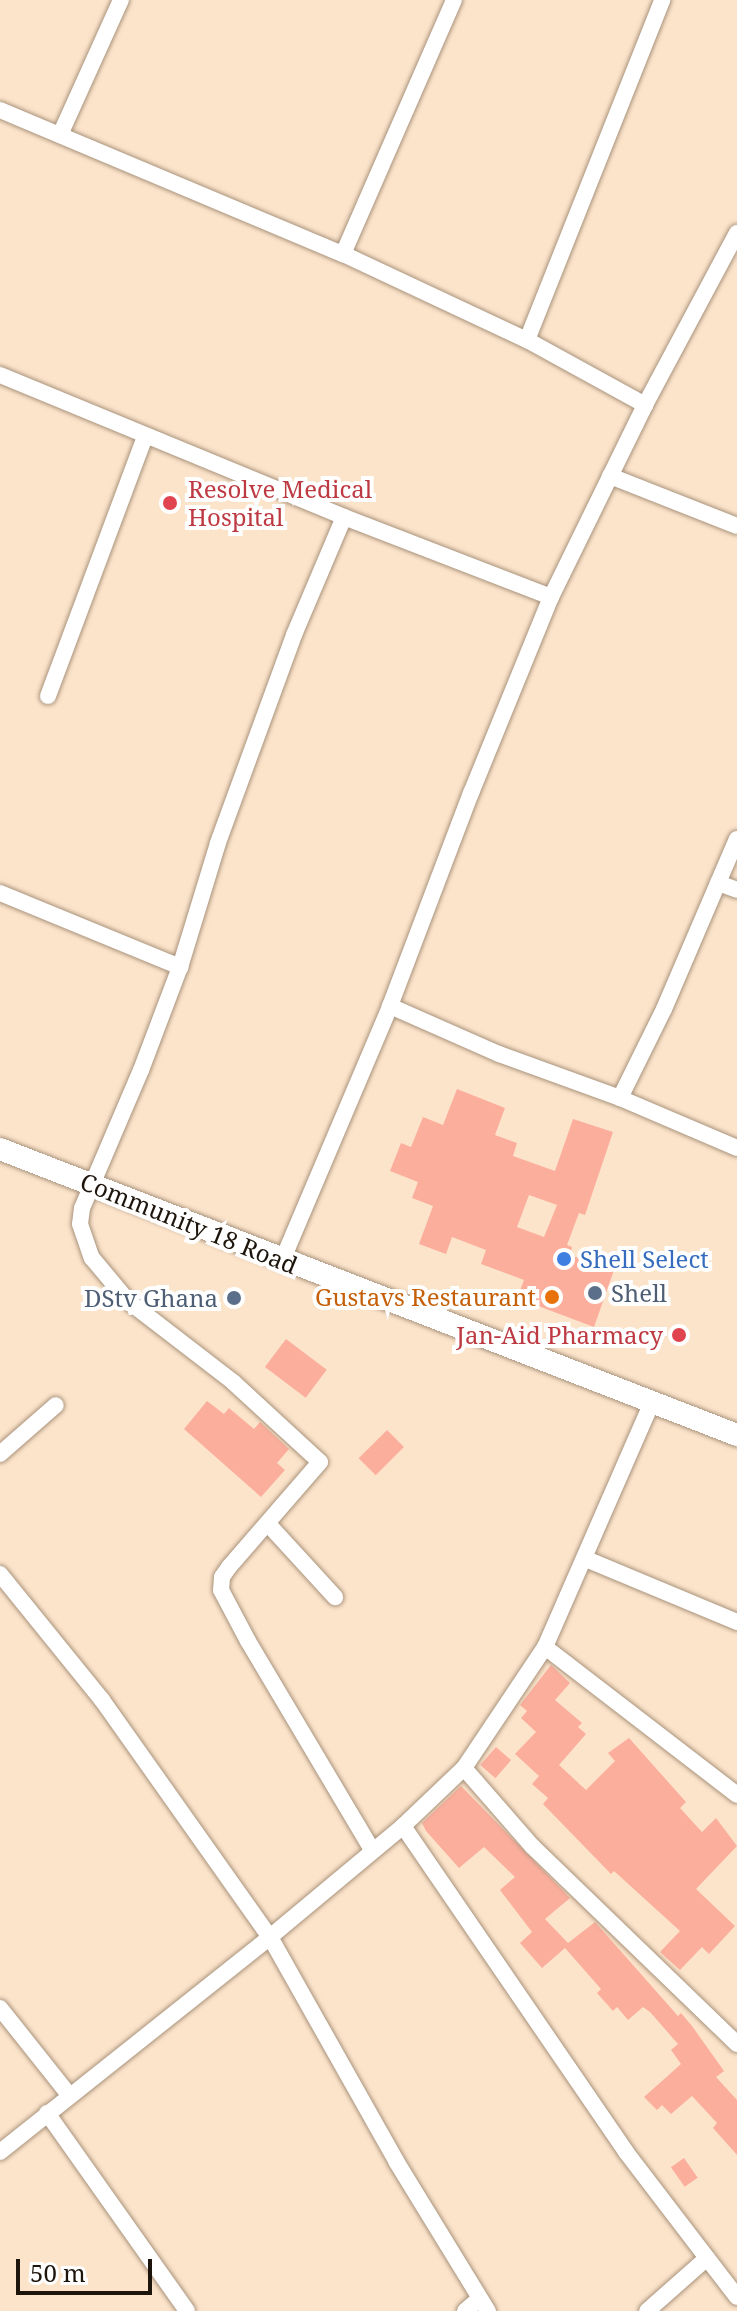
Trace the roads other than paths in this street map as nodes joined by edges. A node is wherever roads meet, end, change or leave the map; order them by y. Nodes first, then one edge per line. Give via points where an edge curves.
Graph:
1 (121, 0) edge
2 (454, 0) edge
3 (662, 0) edge
4 (0, 110) edge
5 (60, 135) junction
6 (737, 233) edge
7 (343, 254) junction
8 (527, 340) junction
9 (0, 375) edge
10 (645, 405) junction
11 (145, 437) junction
12 (610, 476) junction
13 (344, 517) junction
14 (737, 526) edge
15 (551, 597) junction
16 (48, 696) dead end
17 (737, 839) edge
18 (718, 883) junction
19 (737, 890) edge
20 (0, 893) edge
21 (180, 967) junction
22 (390, 1006) junction
23 (620, 1098) junction
24 (737, 1148) edge
25 (0, 1149) edge
26 (94, 1186) junction
27 (282, 1261) junction
28 (652, 1402) junction
29 (56, 1405) dead end
30 (736, 1433) edge
31 (0, 1454) edge
32 (269, 1525) junction
33 (586, 1559) junction
34 (0, 1574) edge
35 (335, 1597) dead end
36 (737, 1622) edge
37 (545, 1647) junction
38 (464, 1768) junction
39 (737, 1795) edge
40 (403, 1826) junction
41 (372, 1850) junction
42 (270, 1937) junction
43 (0, 2008) edge
44 (737, 2044) edge
45 (70, 2096) junction
46 (47, 2113) junction
47 (0, 2152) edge
48 (707, 2258) junction
49 (737, 2297) edge
50 (484, 2305) edge
51 (187, 2311) edge
52 (465, 2311) edge
53 (647, 2311) edge

1 - 5 street
2 - 7 street
3 - 8 street
4 - 5 street
5 - 7 street
6 - 10 street
7 - 8 street
8 - 10 street
9 - 11 street
10 - 12 street
11 - 13 street
11 - 16 street
12 - 14 street
12 - 15 street
13 - 15 street
13 - 21 street via 294,635 218,843
15 - 22 street
17 - 18 street
18 - 19 street
18 - 23 street
20 - 21 street
21 - 26 street
22 - 23 street via 499,1054
22 - 27 street
23 - 24 street
25 - 26 main road, Community 18 Road
26 - 27 main road, Community 18 Road
26 - 32 street via 80,1224 92,1258 128,1301 233,1382 320,1462
27 - 28 main road, Community 18 Road
28 - 30 main road, Community 18 Road
28 - 33 street
29 - 31 street
32 - 35 street
32 - 41 street via 229,1567 221,1590
33 - 36 street
33 - 37 street
34 - 42 street via 102,1700
37 - 38 street
37 - 39 street
38 - 40 street
38 - 44 street via 532,1846
40 - 41 street
40 - 48 street via 626,2152
41 - 42 street
42 - 45 street
42 - 50 street
43 - 45 street
45 - 46 street
46 - 47 street
46 - 51 street
48 - 49 street
48 - 53 street
50 - 52 street

